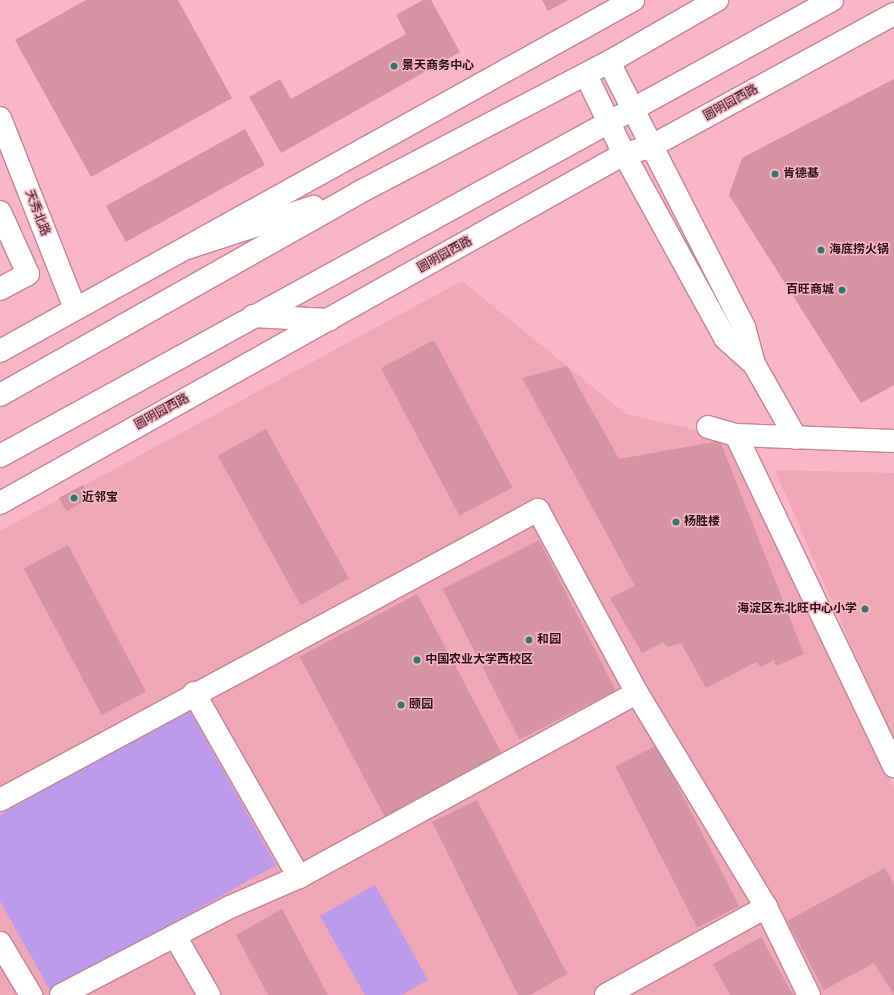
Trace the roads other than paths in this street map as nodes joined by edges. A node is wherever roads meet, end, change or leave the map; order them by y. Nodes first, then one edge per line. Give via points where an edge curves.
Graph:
1 (633, 0) edge
2 (717, 0) edge
3 (832, 0) edge
4 (894, 14) edge
5 (609, 62) junction
6 (586, 74) junction
7 (633, 110) junction
8 (0, 118) edge
9 (609, 122) junction
10 (650, 147) junction
11 (624, 154) junction
12 (358, 193) junction
13 (0, 212) edge
14 (187, 248) junction
15 (0, 289) edge
16 (75, 308) junction
17 (253, 316) junction
18 (329, 320) junction
19 (0, 351) edge
20 (754, 364) junction
21 (0, 395) edge
22 (708, 427) dead end
23 (736, 435) junction
24 (796, 438) junction
25 (894, 441) edge
26 (0, 456) edge
27 (0, 503) edge
28 (194, 693) junction
29 (637, 693) junction
30 (894, 766) edge
31 (0, 800) edge
32 (299, 877) junction
33 (766, 907) junction
34 (175, 936) junction
35 (0, 943) edge
36 (31, 995) edge
37 (61, 995) edge
38 (209, 995) edge
39 (606, 995) edge
40 (809, 995) edge

1 - 14 street
2 - 5 street
3 - 7 street
4 - 10 street, 圆明园西路
5 - 6 street
5 - 7 street
6 - 9 street
6 - 12 street
7 - 9 street
7 - 10 street
8 - 16 street, 天秀北路
9 - 11 street
9 - 17 street
10 - 11 street, 圆明园西路
10 - 20 street via 744,327
11 - 18 street, 圆明园西路
11 - 20 street via 724,338
12 - 14 street
12 - 21 street
13 - 15 street via 28,274
14 - 16 street
16 - 19 street
17 - 18 street
17 - 26 street
18 - 27 street, 圆明园西路
20 - 24 street
22 - 23 street
23 - 24 street
23 - 30 street
24 - 25 street
28 - 29 street via 538,510
28 - 31 street
28 - 32 street
29 - 32 street
29 - 33 street
32 - 34 street
33 - 39 street
33 - 40 street
34 - 37 street
34 - 38 street
35 - 36 street

